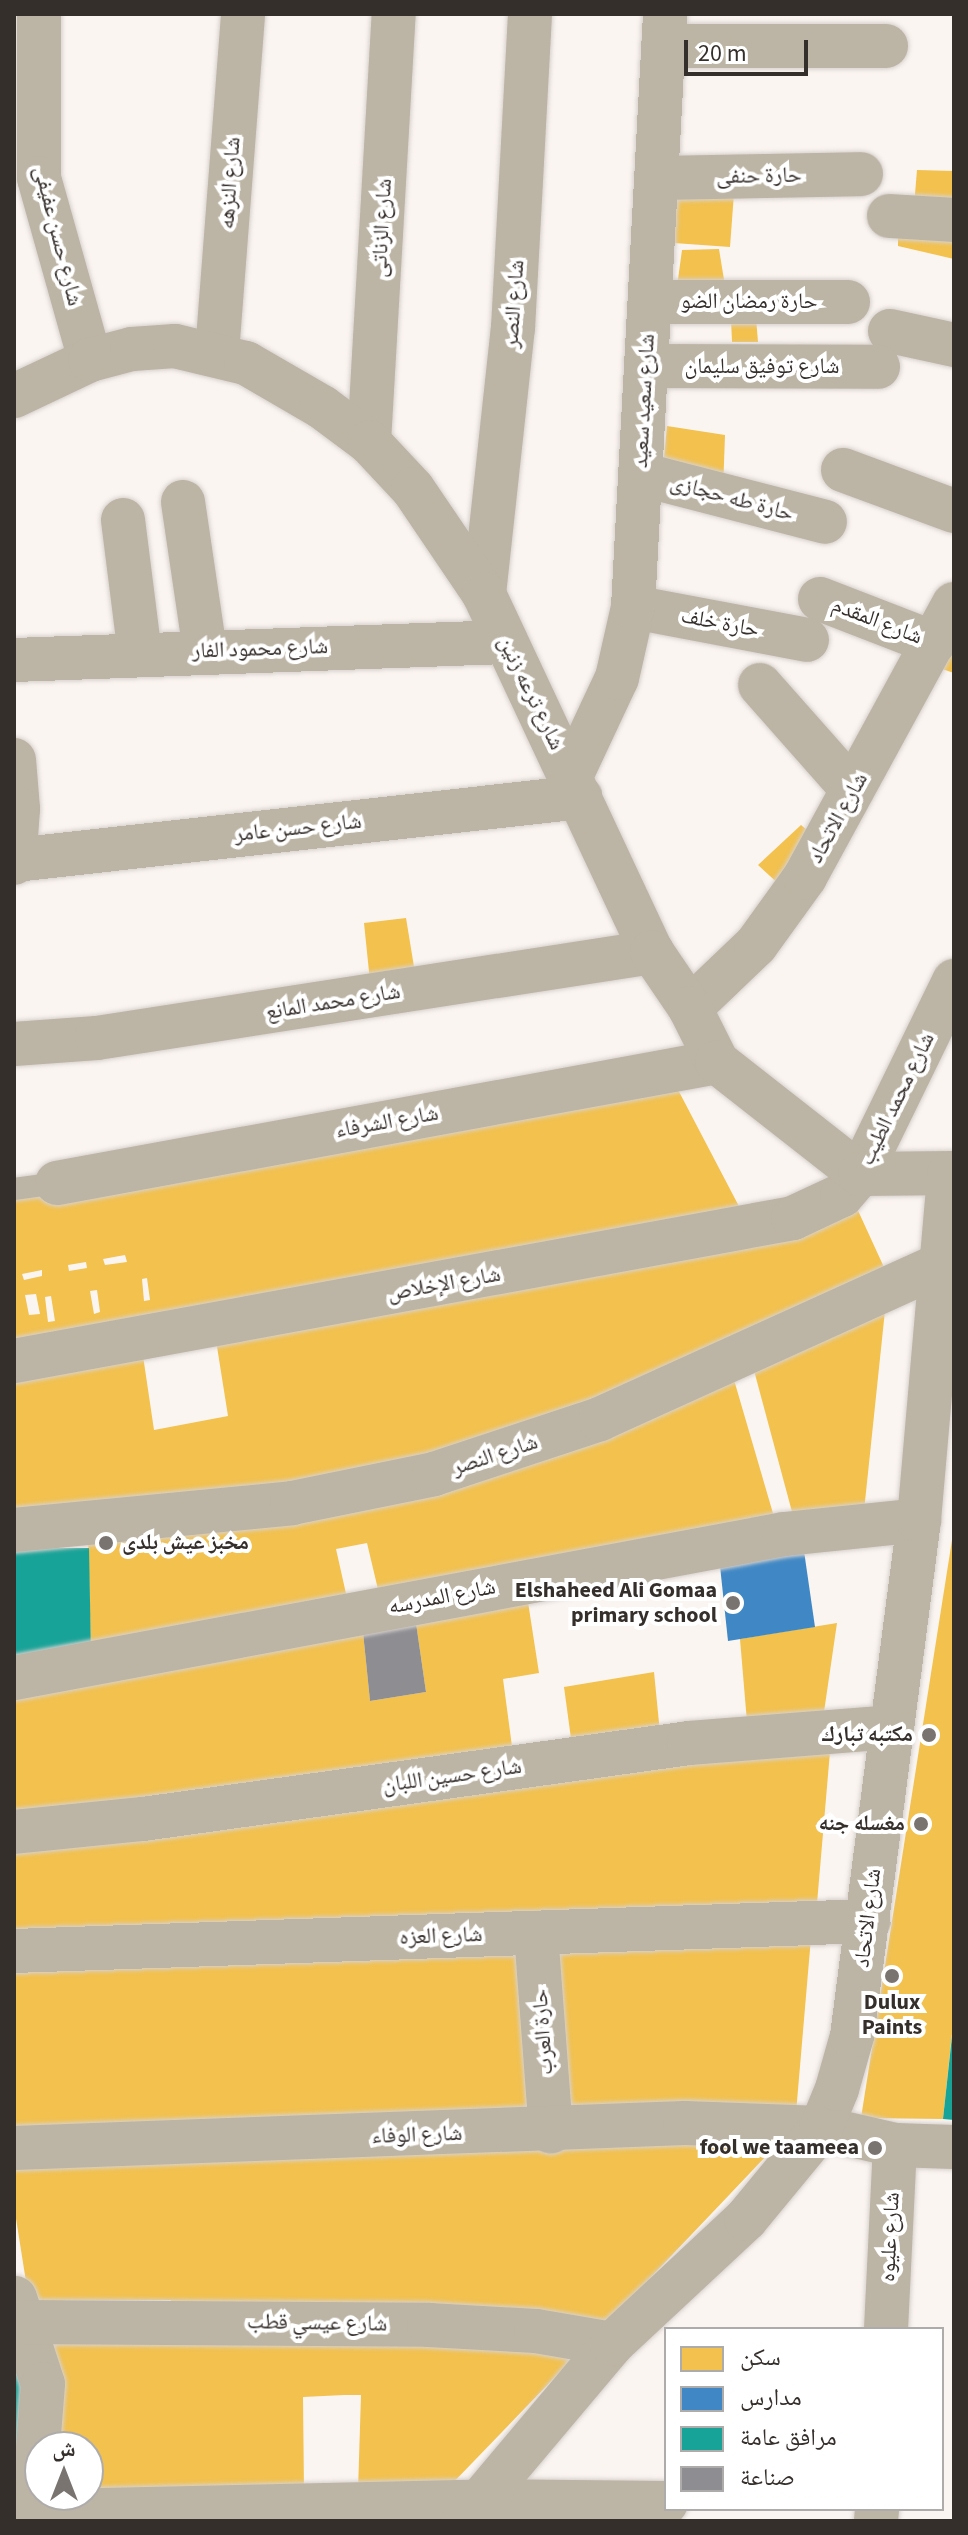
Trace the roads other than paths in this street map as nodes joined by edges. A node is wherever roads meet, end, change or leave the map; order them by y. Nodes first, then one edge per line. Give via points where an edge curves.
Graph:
1 (39, 14) edge
2 (243, 14) edge
3 (394, 14) edge
4 (530, 14) edge
5 (664, 30) edge
6 (886, 46) dead end
7 (861, 174) dead end
8 (656, 178) junction
9 (27, 179) edge
10 (889, 216) dead end
11 (954, 220) edge
12 (650, 302) junction
13 (848, 302) dead end
14 (954, 345) edge
15 (217, 353) junction
16 (90, 360) junction
17 (646, 366) junction
18 (14, 396) edge
19 (369, 442) junction
20 (843, 470) dead end
21 (640, 474) junction
22 (183, 502) dead end
23 (954, 511) edge
24 (123, 520) dead end
25 (825, 522) dead end
26 (484, 594) junction
27 (820, 599) dead end
28 (954, 604) edge
29 (633, 607) junction
30 (807, 640) dead end
31 (506, 642) junction
32 (934, 643) junction
33 (205, 651) junction
34 (140, 654) junction
35 (14, 660) edge
36 (760, 685) dead end
37 (14, 760) edge
38 (576, 787) junction
39 (852, 789) junction
40 (14, 862) edge
41 (652, 952) junction
42 (954, 981) edge
43 (690, 1008) junction
44 (14, 1044) edge
45 (717, 1062) junction
46 (860, 1174) junction
47 (951, 1174) edge
48 (57, 1183) joint
49 (14, 1189) edge
50 (944, 1263) junction
51 (14, 1361) edge
52 (919, 1520) junction
53 (14, 1530) edge
54 (14, 1678) edge
55 (891, 1727) junction
56 (14, 1832) edge
57 (868, 1921) junction
58 (536, 1933) junction
59 (14, 1951) edge
60 (821, 2128) junction
61 (551, 2131) junction
62 (895, 2145) junction
63 (954, 2147) edge
64 (14, 2148) edge
65 (17, 2308) edge
66 (886, 2327) edge
67 (612, 2344) junction
68 (36, 2431) edge
69 (664, 2503) edge
70 (104, 2511) edge
71 (472, 2511) edge

1 - 9 street, شارع حسن عفيفى
2 - 15 street, شارع النزهه
3 - 19 street, شارع الزناتى
4 - 26 street, شارع النصر via 513,328
5 - 6 street
5 - 8 street, شارع سعيد سعيد
7 - 8 street, حارة حنفى
8 - 12 street, شارع سعيد سعيد
9 - 16 street, شارع حسن عفيفى
10 - 11 street
12 - 13 street, حارة رمضان الضو
12 - 17 street, شارع سعيد سعيد
14 - 17 street, شارع توفيق سليمان
15 - 16 street, شارع ترعه زنين via 175,346 132,349
15 - 19 street, شارع ترعه زنين via 322,407
16 - 18 street, شارع ترعه زنين
17 - 21 street, شارع سعيد سعيد
19 - 26 street, شارع ترعه زنين via 413,489
20 - 23 street
21 - 25 street, حارة طه حجازى
21 - 29 street, شارع سعيد سعيد
22 - 33 street
24 - 34 street
26 - 31 street, شارع ترعه زنين
27 - 32 street, شارع المقدم
28 - 32 street, شارع الاتحاد
29 - 30 street, حارة خلف
29 - 38 street, شارع سعيد سعيد via 617,678
31 - 33 street, شارع محمود الفار
31 - 38 street, شارع ترعه زنين
32 - 39 street, شارع الاتحاد
33 - 34 street, شارع محمود الفار
34 - 35 street, شارع محمود الفار
36 - 39 street
37 - 40 street
38 - 40 street, شارع حسن عامر
38 - 41 street, شارع ترعه زنين
39 - 43 street, شارع الاتحاد via 776,920
41 - 43 street, شارع ترعه زنين
41 - 44 street, شارع محمد المانع via 97,1038
42 - 46 street, شارع محمد الطيب
43 - 45 street, شارع ترعه زنين
45 - 46 street, شارع ترعه زنين
45 - 48 street, شارع الشرفاء
46 - 47 street
46 - 51 street, شارع الإخلاص via 842,1195 770,1225
47 - 50 street, شارع الاتحاد
48 - 49 lane
50 - 52 street, شارع الاتحاد
50 - 53 street, شارع النصر via 600,1419 434,1474 292,1503
52 - 54 street, شارع المدرسه via 784,1534
52 - 55 street, شارع الاتحاد
55 - 56 street, شارع حسين اللبان via 689,1743
55 - 57 street, شارع الاتحاد
57 - 58 street, شارع العزه
57 - 60 street, شارع الاتحاد via 852,2036
58 - 59 street, شارع العزه
58 - 61 street, حارة العرب
60 - 61 street, شارع الوفاء via 685,2123
60 - 62 street, شارع الوفاء
60 - 67 street, شارع الاتحاد via 746,2219
61 - 64 street, شارع الوفاء
62 - 63 street, شارع الوفاء
62 - 66 street, شارع عليوه
65 - 67 street, شارع عيسي قطب via 536,2331
65 - 68 street via 43,2384
67 - 71 street, شارع الاتحاد
69 - 71 street
70 - 71 street

